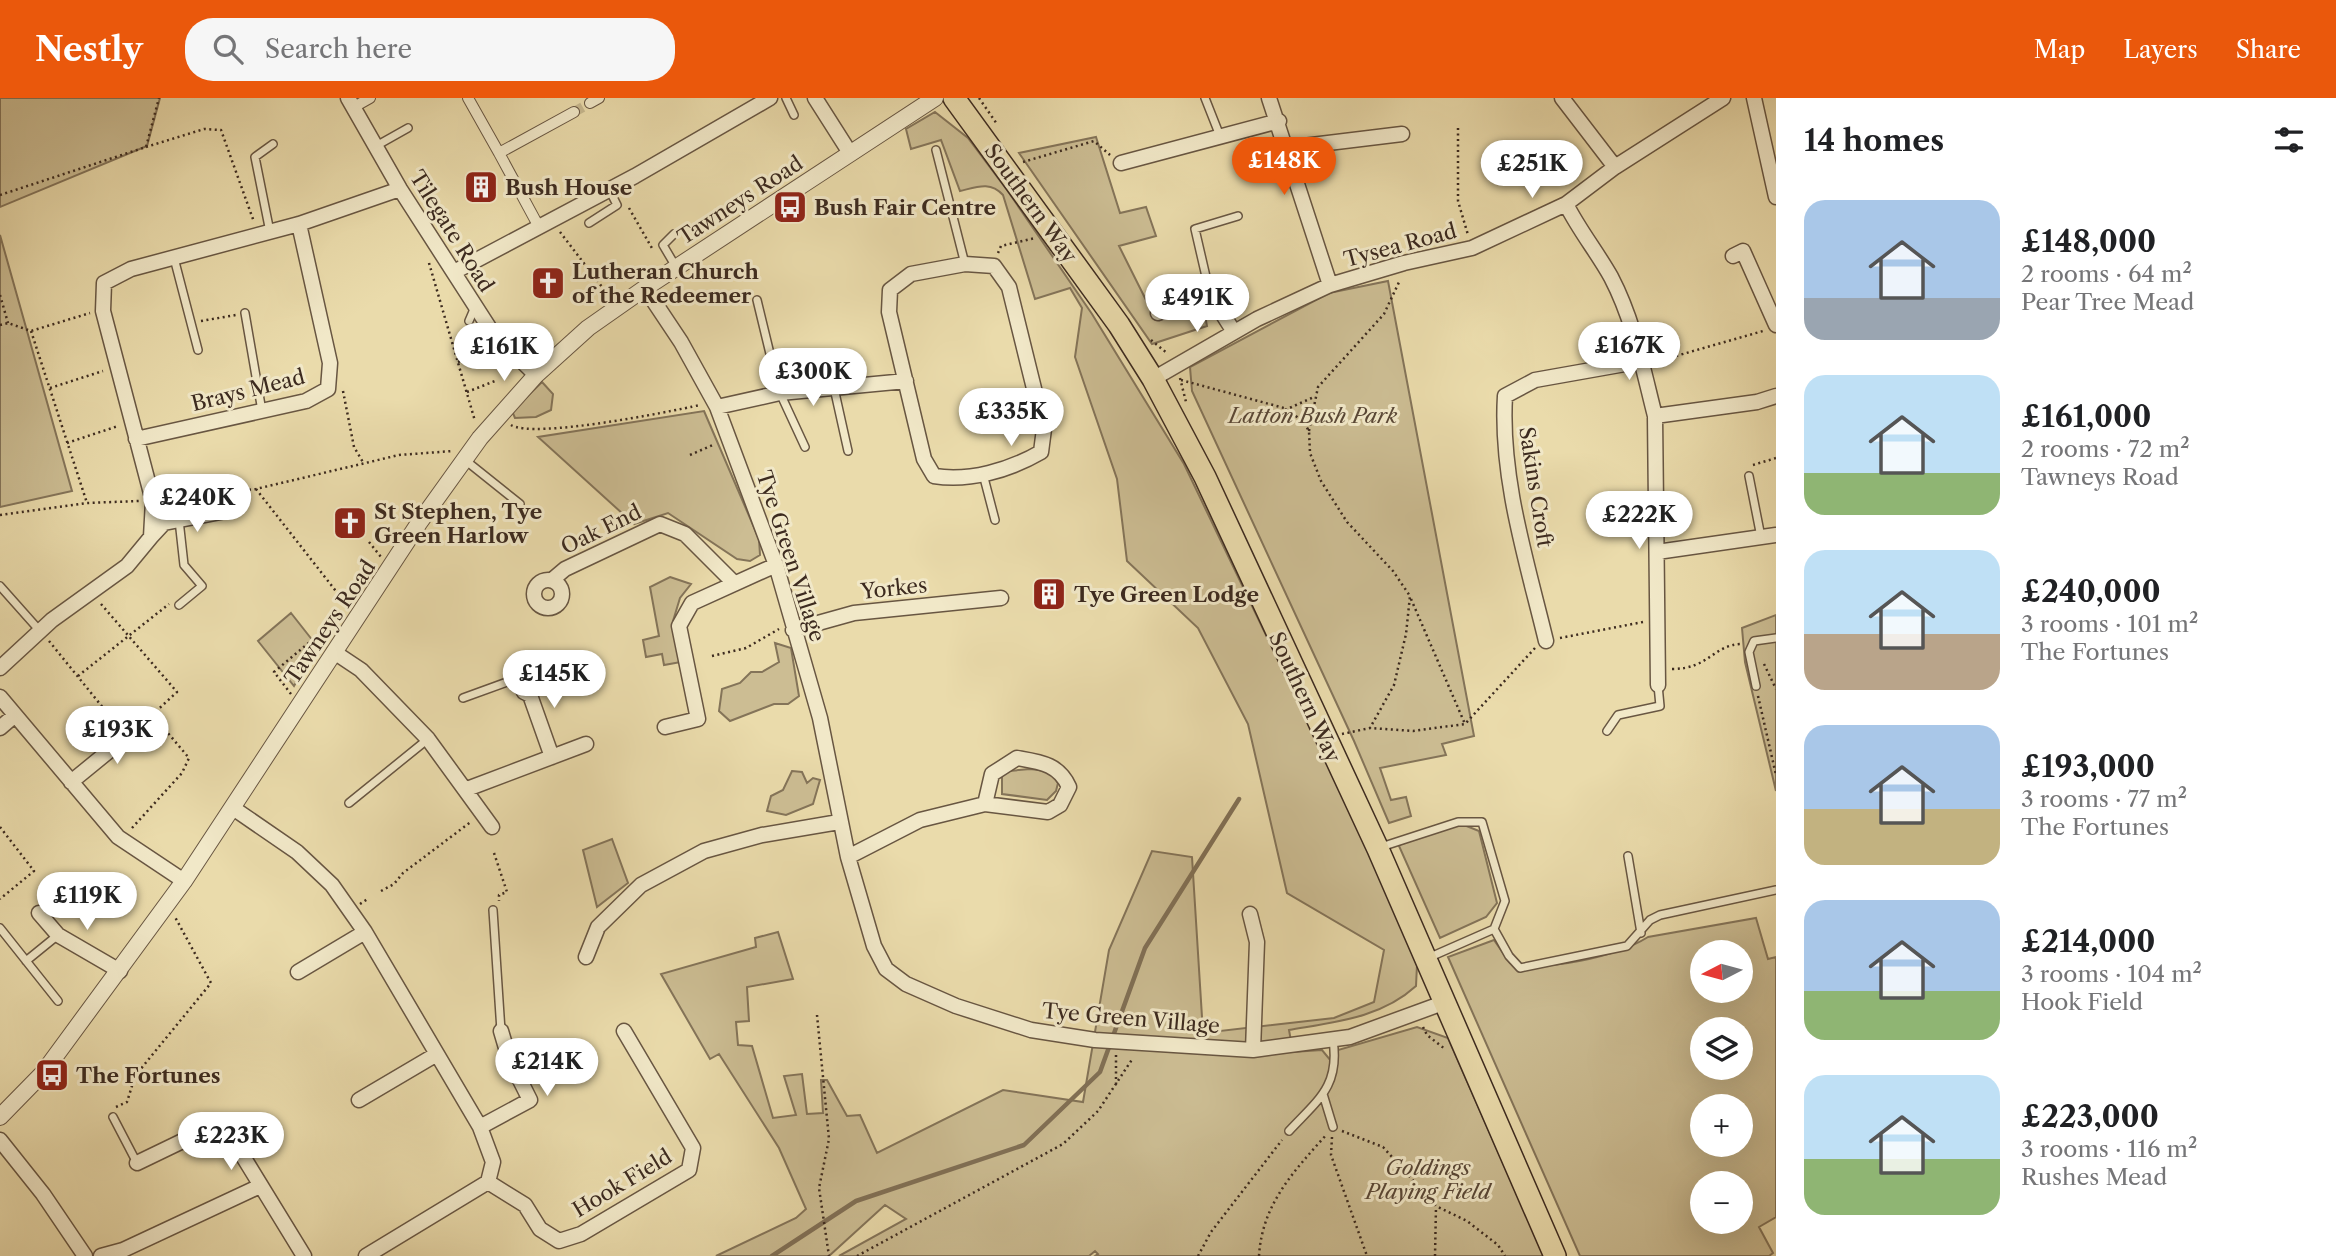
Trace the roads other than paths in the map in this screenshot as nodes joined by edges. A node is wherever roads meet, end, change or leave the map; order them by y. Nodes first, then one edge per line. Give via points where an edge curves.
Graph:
1 (370, 98) edge
2 (468, 98) edge
3 (770, 98) edge
4 (786, 98) edge
5 (816, 98) edge
6 (935, 98) edge
7 (954, 98) edge
8 (1205, 98) edge
9 (1269, 98) edge
10 (1562, 98) edge
11 (1754, 98) edge
12 (1716, 100) edge
13 (351, 103) edge
14 (574, 112) tunnel mouth
15 (794, 115) dead end
16 (1279, 121) junction
17 (408, 128) dead end
18 (1402, 134) dead end
19 (1220, 137) junction
20 (273, 144) dead end
21 (376, 146) junction
22 (1287, 148) junction
23 (936, 150) dead end
24 (499, 153) junction
25 (850, 153) junction
26 (1121, 163) road end
27 (1615, 167) junction
28 (400, 189) junction
29 (610, 189) junction
30 (1776, 197) edge
31 (1566, 204) junction
32 (1238, 216) dead end
33 (589, 222) dead end
34 (299, 224) junction
35 (545, 224) junction
36 (265, 233) junction
37 (674, 234) dead end
38 (1733, 256) dead end
39 (174, 258) junction
40 (965, 264) junction
41 (676, 267) junction
42 (454, 272) junction
43 (1330, 285) junction
44 (645, 288) junction
45 (1210, 294) junction
46 (757, 300) dead end
47 (475, 306) junction
48 (244, 313) road end
49 (1158, 313) dead end
50 (468, 321) dead end
51 (1769, 328) edge
52 (1234, 332) junction
53 (198, 350) dead end
54 (772, 362) dead end
55 (1642, 363) junction
56 (536, 375) junction
57 (776, 375) dead end
58 (1153, 379) junction
59 (906, 382) junction
60 (834, 388) junction
61 (780, 393) junction
62 (1776, 396) edge
63 (715, 404) junction
64 (262, 411) junction
65 (1655, 416) junction
66 (136, 439) junction
67 (805, 447) dead end
68 (848, 451) dead end
69 (458, 458) junction
70 (983, 473) junction
71 (1749, 476) road end
72 (520, 504) dead end
73 (231, 510) dead end
74 (180, 520) junction
75 (995, 520) dead end
76 (1776, 535) edge
77 (151, 537) junction
78 (1761, 538) junction
79 (1657, 552) junction
80 (776, 565) junction
81 (552, 580) dead end
82 (734, 583) junction
83 (0, 586) edge
84 (1001, 598) dead end
85 (179, 606) road end
86 (792, 626) junction
87 (40, 631) junction
88 (1776, 638) edge
89 (1546, 641) road end
90 (334, 652) junction
91 (0, 668) edge
92 (519, 678) joint
93 (1658, 685) joint
94 (1756, 686) road end
95 (0, 697) edge
96 (463, 698) dead end
97 (14, 716) junction
98 (142, 724) dead end
99 (665, 727) dead end
100 (0, 728) edge
101 (1608, 731) dead end
102 (428, 740) junction
103 (586, 744) dead end
104 (552, 757) junction
105 (71, 782) junction
106 (467, 789) junction
107 (349, 803) dead end
108 (985, 804) junction
109 (233, 808) junction
110 (839, 822) junction
111 (492, 827) dead end
112 (1377, 849) junction
113 (1628, 856) dead end
114 (848, 857) junction
115 (184, 881) junction
116 (1776, 890) edge
117 (493, 911) road end
118 (39, 913) dead end
119 (1250, 914) dead end
120 (0, 928) edge
121 (1494, 929) junction
122 (365, 932) junction
123 (1641, 934) junction
124 (58, 935) junction
125 (586, 957) dead end
126 (1423, 960) junction
127 (26, 961) junction
128 (120, 971) junction
129 (298, 972) dead end
130 (58, 1001) dead end
131 (1443, 1003) junction
132 (501, 1031) joint
133 (624, 1031) dead end
134 (1333, 1040) junction
135 (1253, 1050) junction
136 (437, 1054) junction
137 (1323, 1094) junction
138 (359, 1100) dead end
139 (0, 1117) edge
140 (113, 1117) road end
141 (480, 1127) junction
142 (1333, 1127) road end
143 (1289, 1131) road end
144 (0, 1140) edge
145 (137, 1163) joint
146 (488, 1182) junction
147 (260, 1186) junction
148 (384, 1251) edge
149 (85, 1256) edge
150 (101, 1256) edge
151 (304, 1256) edge
152 (366, 1256) edge
153 (1555, 1256) edge

1 - 13 street
2 - 24 street
3 - 29 street via 643,176
4 - 15 lane
5 - 25 street
6 - 25 street, Tawneys Road
7 - 58 main road, Southern Way
8 - 19 lane
9 - 16 street
10 - 27 street
11 - 30 street
12 - 27 street, Tysea Road
13 - 21 street, Tilegate Road
14 - 24 street
16 - 19 street
16 - 22 street
17 - 21 lane
18 - 22 street
19 - 26 street
20 - 36 lane via 255,157
21 - 28 street, Tilegate Road
22 - 43 street
23 - 40 lane
24 - 35 street
25 - 41 street, Tawneys Road
27 - 31 street, Tysea Road
28 - 34 street
28 - 42 street, Tilegate Road
29 - 33 lane via 617,205
29 - 35 street
31 - 43 street, Tysea Road via 1472,248
31 - 55 street via 1579,232 1610,275 1629,316
32 - 45 lane via 1195,229
34 - 36 street
34 - 64 street, Brays Mead via 330,363 328,389 306,401
35 - 42 street
36 - 39 street
37 - 41 lane via 663,245
38 - 51 street via 1743,251
39 - 53 lane
39 - 66 street via 131,269 104,283 103,309
40 - 59 street via 911,274 890,290 889,312
40 - 70 street via 992,266 1009,287 1044,429 1041,452 1021,464
41 - 44 street, Tawneys Road
42 - 47 street, Tilegate Road
43 - 52 street, Tysea Road
44 - 56 street, Tawneys Road via 588,328
44 - 63 street, Tye Green Village
45 - 49 street
45 - 52 street
46 - 54 lane
47 - 50 lane
47 - 56 street, Tilegate Road via 492,332
48 - 64 lane
52 - 58 street, Tysea Road via 1178,374
55 - 65 street
55 - 89 street, Sakins Croft via 1535,380 1505,396 1503,426 1517,523
56 - 69 street, Tawneys Road
57 - 61 lane
58 - 112 main road, Southern Way via 1205,477
59 - 60 street
59 - 70 street via 924,459 934,476 957,480
60 - 61 street
60 - 68 lane
61 - 63 street
61 - 67 lane
62 - 65 street
63 - 80 street, Tye Green Village
64 - 66 street, Brays Mead
65 - 79 street
66 - 77 street via 153,501
69 - 72 lane
69 - 90 street, Tawneys Road
70 - 75 lane
71 - 78 lane
73 - 74 street
74 - 77 street via 164,523
74 - 85 lane via 184,565 202,586
76 - 78 street
77 - 87 street via 127,566
78 - 79 street
79 - 93 street
80 - 82 street
80 - 86 street, Tye Green Village
81 - 82 street, Oak End via 565,569 660,524 685,534
82 - 99 street via 692,603 679,626 698,719
83 - 87 lane
84 - 86 street, Yorkes via 854,613
86 - 110 street, Tye Green Village via 820,718
87 - 91 street
88 - 94 lane via 1753,644 1749,652
90 - 102 street via 361,670
90 - 109 street, Tawneys Road
92 - 96 lane
92 - 104 street via 530,695
93 - 101 lane via 1660,706 1618,715
95 - 97 street
97 - 100 street
97 - 105 street
98 - 105 street
102 - 106 street
102 - 107 lane
103 - 104 street
104 - 106 street
105 - 115 street via 122,839
106 - 111 street
108 - 108 street via 992,774 1017,758 1048,763 1069,787 1060,805 1048,812
108 - 114 street via 920,820
109 - 115 street, Tawneys Road
109 - 122 street via 298,852 332,885
110 - 114 street, Tye Green Village
110 - 125 street via 704,851 641,885 598,927
112 - 121 lane via 1458,822 1482,822 1505,901
112 - 126 main road, Southern Way
113 - 123 lane
114 - 135 street, Tye Green Village via 874,946 886,970 906,984 1031,1030
115 - 128 street, Tawneys Road
116 - 123 lane via 1660,915 1650,920
117 - 132 lane
118 - 124 street
119 - 135 street via 1256,942
120 - 127 lane
121 - 123 lane via 1520,968 1628,946
121 - 126 lane
122 - 129 street
122 - 136 street
124 - 127 lane
124 - 128 street
126 - 131 main road, Southern Way
127 - 130 lane
128 - 139 street, Tawneys Road via 43,1073
131 - 134 street, Tye Green Village
131 - 153 main road, Southern Way
132 - 141 street via 530,1100
133 - 146 street, Hook Field via 693,1148 689,1170 581,1234 559,1241 540,1229 525,1205
134 - 135 street, Tye Green Village
134 - 137 lane via 1335,1068
136 - 138 street
136 - 141 street
137 - 142 lane
137 - 143 lane
140 - 145 lane
141 - 146 street via 493,1162
144 - 149 street
145 - 147 street via 222,1122
146 - 148 street
147 - 150 street
147 - 151 street
148 - 152 street

